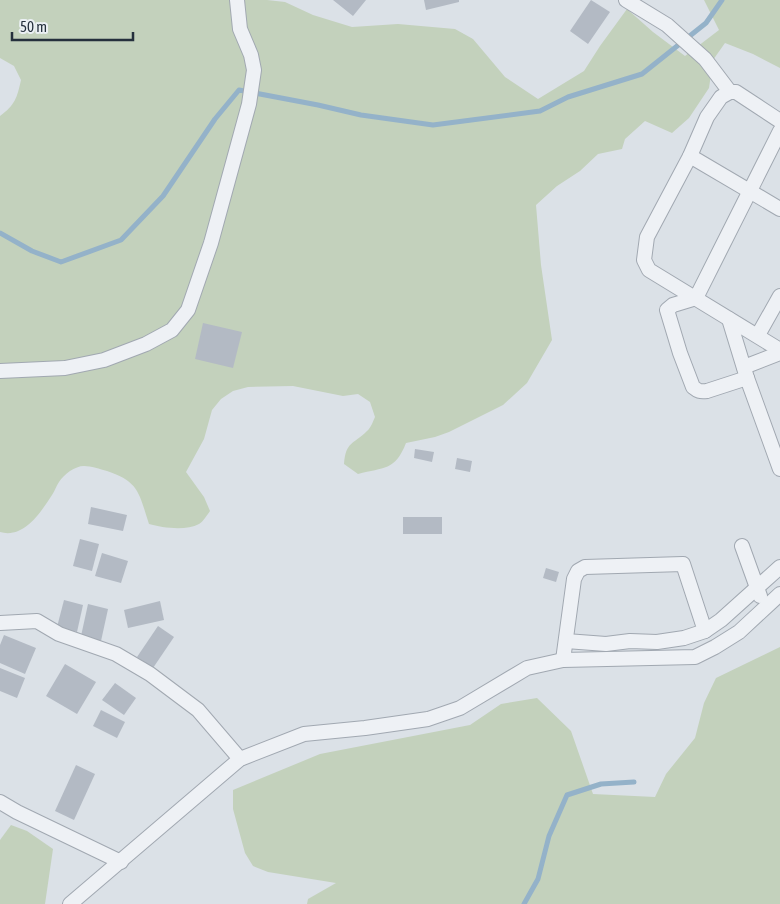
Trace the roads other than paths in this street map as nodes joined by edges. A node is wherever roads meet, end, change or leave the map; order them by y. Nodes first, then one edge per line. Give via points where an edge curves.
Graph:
1 (237, 0) edge
2 (626, 0) edge
3 (730, 92) junction
4 (780, 121) edge
5 (780, 131) edge
6 (690, 156) junction
7 (750, 191) junction
8 (780, 209) edge
9 (780, 296) edge
10 (696, 298) junction
11 (729, 319) junction
12 (758, 335) junction
13 (780, 351) edge
14 (0, 371) edge
15 (745, 372) junction
16 (780, 470) edge
17 (742, 546) dead end
18 (780, 567) edge
19 (758, 589) junction
20 (780, 594) edge
21 (765, 608) junction
22 (0, 623) edge
23 (705, 631) junction
24 (566, 641) junction
25 (563, 660) junction
26 (240, 759) junction
27 (0, 802) edge
28 (121, 862) junction
29 (70, 904) edge

1 - 14 street via 240,29 254,70 249,104 208,252 188,310 172,330 104,360 65,368
2 - 3 street via 668,25 704,59
3 - 4 street via 736,92
3 - 6 street via 721,97 707,117
5 - 7 street
6 - 7 street
6 - 10 street via 647,237 644,260 649,270
7 - 8 street
7 - 10 street
9 - 12 street
10 - 11 street
10 - 15 street via 667,310 693,387 700,392
11 - 12 street
11 - 15 street
12 - 13 street
13 - 15 street
15 - 16 street
17 - 19 street
18 - 19 street
19 - 21 street
19 - 23 street
20 - 21 street
21 - 25 street via 739,632 695,657
22 - 26 street via 37,621 58,634 116,654 150,674 198,710
23 - 24 street via 657,642 606,644
23 - 24 street via 683,564 585,567 578,570 574,579
24 - 25 street
25 - 26 street via 527,668 460,708 428,719 304,734
26 - 28 street
27 - 28 street
28 - 29 street

